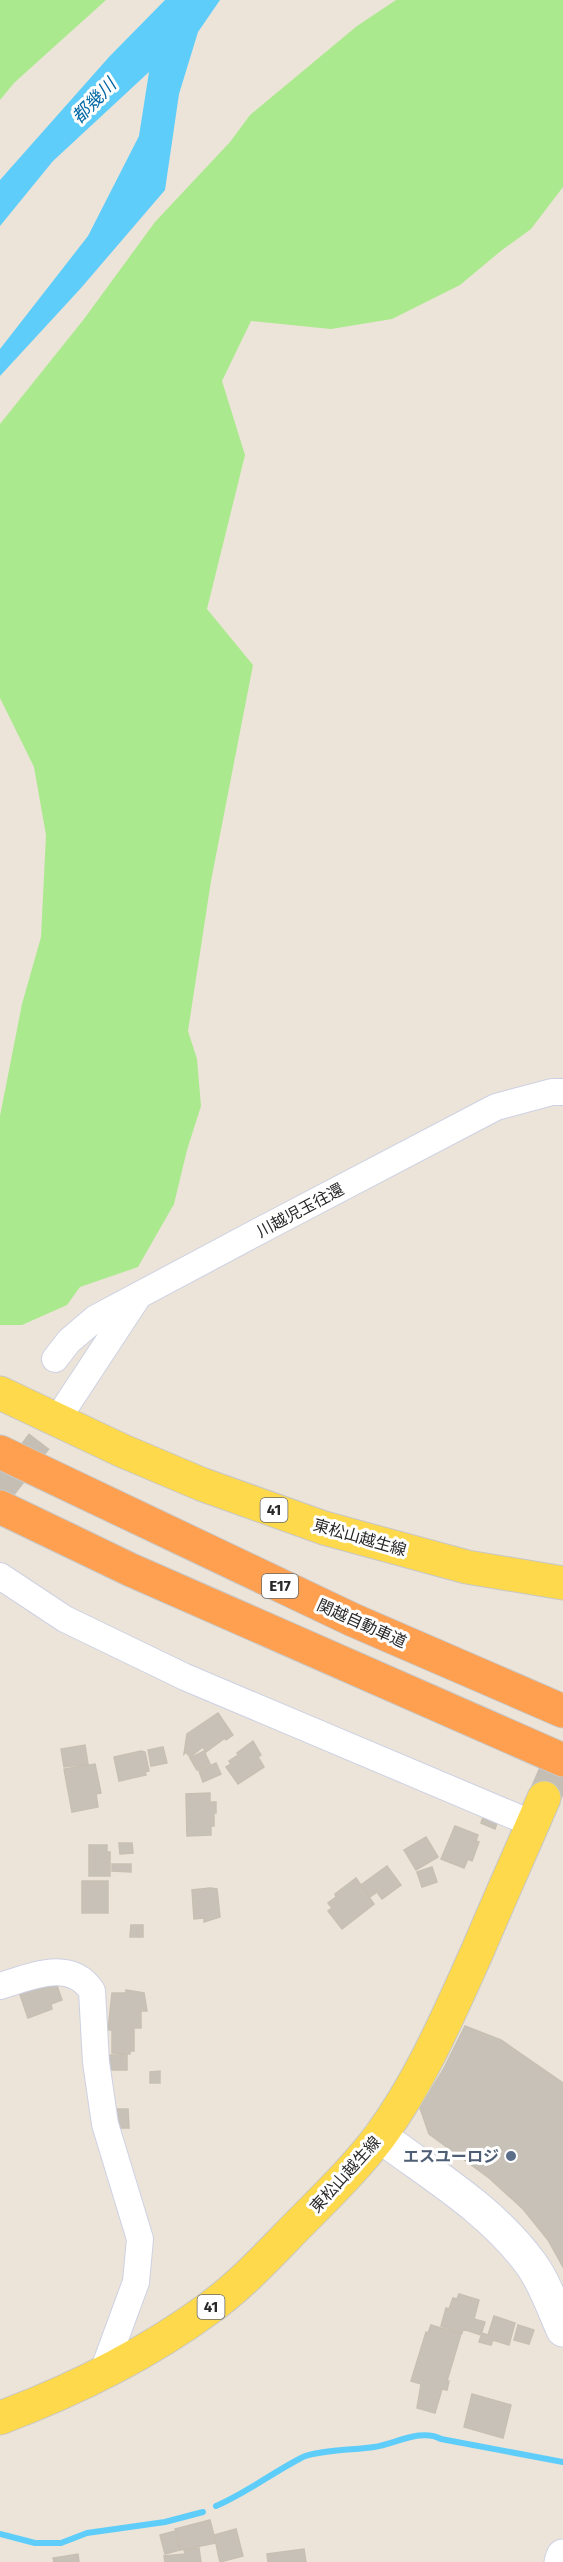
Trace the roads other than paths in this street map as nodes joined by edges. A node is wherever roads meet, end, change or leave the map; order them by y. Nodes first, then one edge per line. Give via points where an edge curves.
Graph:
1 (563, 1092) edge
2 (138, 1296) junction
3 (55, 1359) dead end
4 (0, 1393) edge
5 (66, 1406) tunnel mouth
6 (0, 1452) edge
7 (0, 1507) edge
8 (0, 1576) edge
9 (563, 1583) edge
10 (563, 1711) edge
11 (563, 1760) edge
12 (538, 1811) joint
13 (0, 1986) edge
14 (380, 2136) junction
15 (563, 2330) edge
16 (102, 2374) junction
17 (0, 2418) edge
18 (563, 2556) edge
19 (561, 2562) edge

1 - 2 street, 川越児玉往還 via 496,1107
2 - 3 street, 川越児玉往還 via 96,1318
2 - 5 street
4 - 9 main road, 東松山越生線 / 41 via 201,1484 324,1528 467,1568
6 - 10 highway, 関越自動車道 / E17 via 353,1620
7 - 11 highway via 131,1570
8 - 12 street via 65,1618 185,1677
12 - 14 main road, 東松山越生線 / 41 via 448,2016
13 - 16 street via 69,1972 92,1990 105,2124 140,2239 136,2282
14 - 15 street via 487,2216 509,2238 532,2265
14 - 16 main road, 東松山越生線 / 41 via 314,2208 210,2308
16 - 17 main road, 東松山越生線 / 41
18 - 19 street

